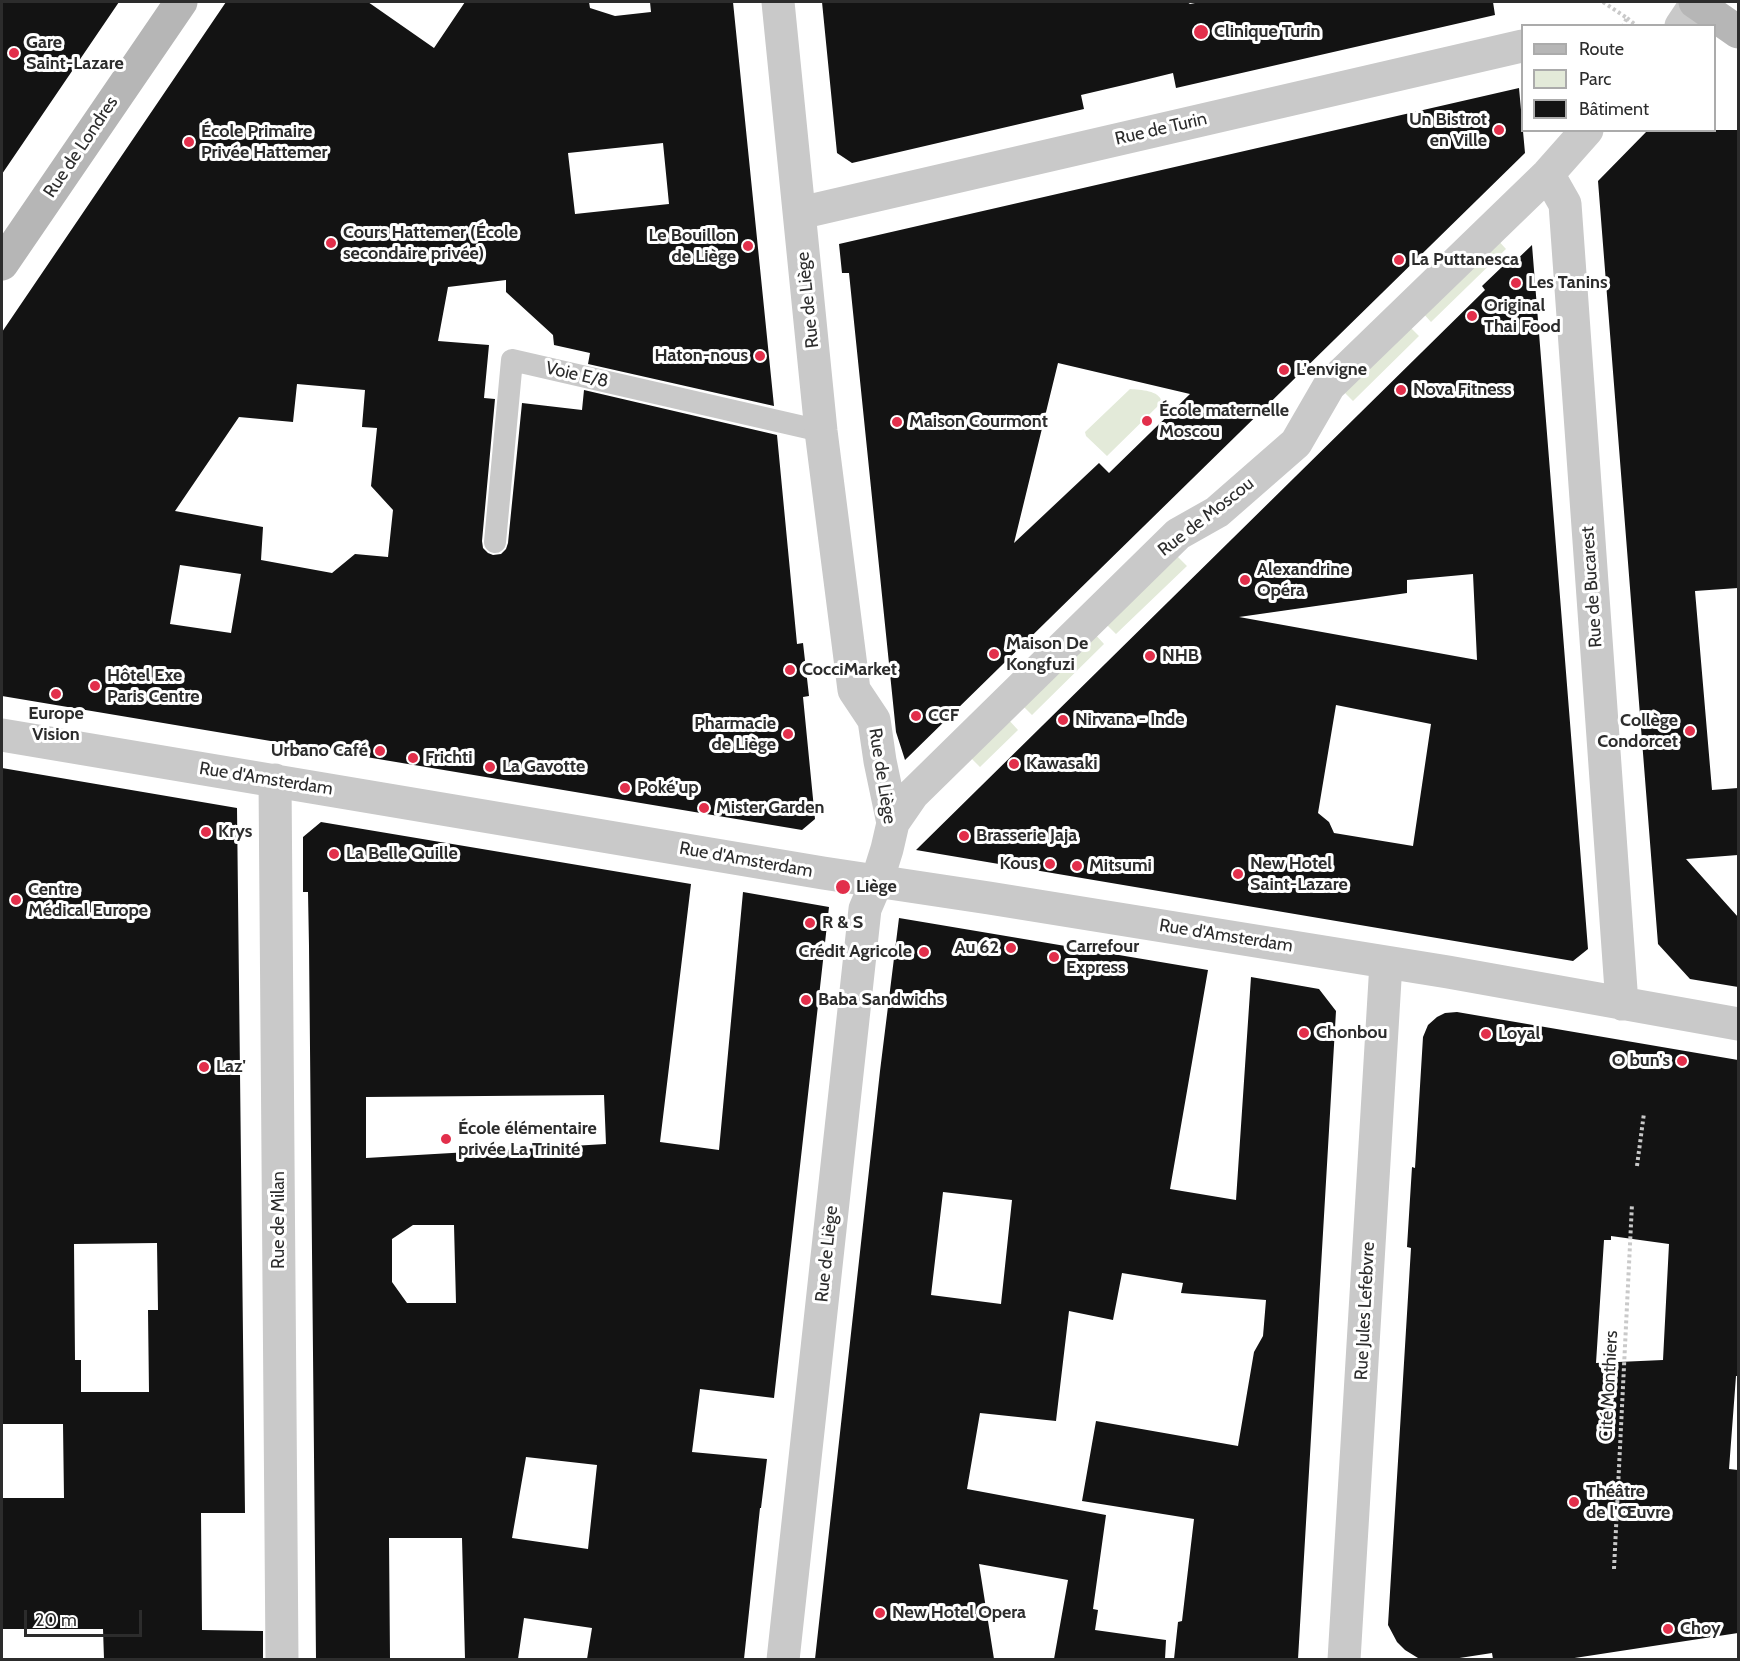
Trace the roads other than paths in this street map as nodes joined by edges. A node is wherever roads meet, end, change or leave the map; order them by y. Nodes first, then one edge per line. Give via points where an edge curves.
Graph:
1 (181, 2) edge
2 (778, 2) edge
3 (1694, 7) edge
4 (1738, 32) edge
5 (1521, 46) edge
6 (1585, 132) edge
7 (1548, 174) junction
8 (800, 213) junction
9 (2, 264) edge
10 (821, 431) junction
11 (495, 542) dead end
12 (2, 735) edge
13 (275, 780) junction
14 (893, 822) junction
15 (876, 881) junction
16 (1386, 963) junction
17 (1622, 1004) junction
18 (1738, 1024) edge
19 (282, 1659) edge
20 (783, 1659) edge
21 (1344, 1659) edge

1 - 9 main road, Rue de Londres
2 - 8 street, Rue de Liège
3 - 4 main road
5 - 8 street, Rue de Turin
6 - 7 street, Rue de Moscou
7 - 14 street, Rue de Moscou via 1329,386 1296,443 1217,512 1178,534 913,794
7 - 17 street, Rue de Bucarest via 1564,204
8 - 10 street, Rue de Liège
10 - 11 lane, Voie E/8 via 512,360
10 - 14 street, Rue de Liège via 854,690 874,720
12 - 13 street, Rue d'Amsterdam
13 - 15 street, Rue d'Amsterdam
13 - 19 street, Rue de Milan
14 - 15 street, Rue de Liège
15 - 16 street, Rue d'Amsterdam
15 - 20 street, Rue de Liège via 865,909
16 - 17 street, Rue d'Amsterdam
16 - 21 street, Rue Jules Lefebvre
17 - 18 street, Rue d'Amsterdam

